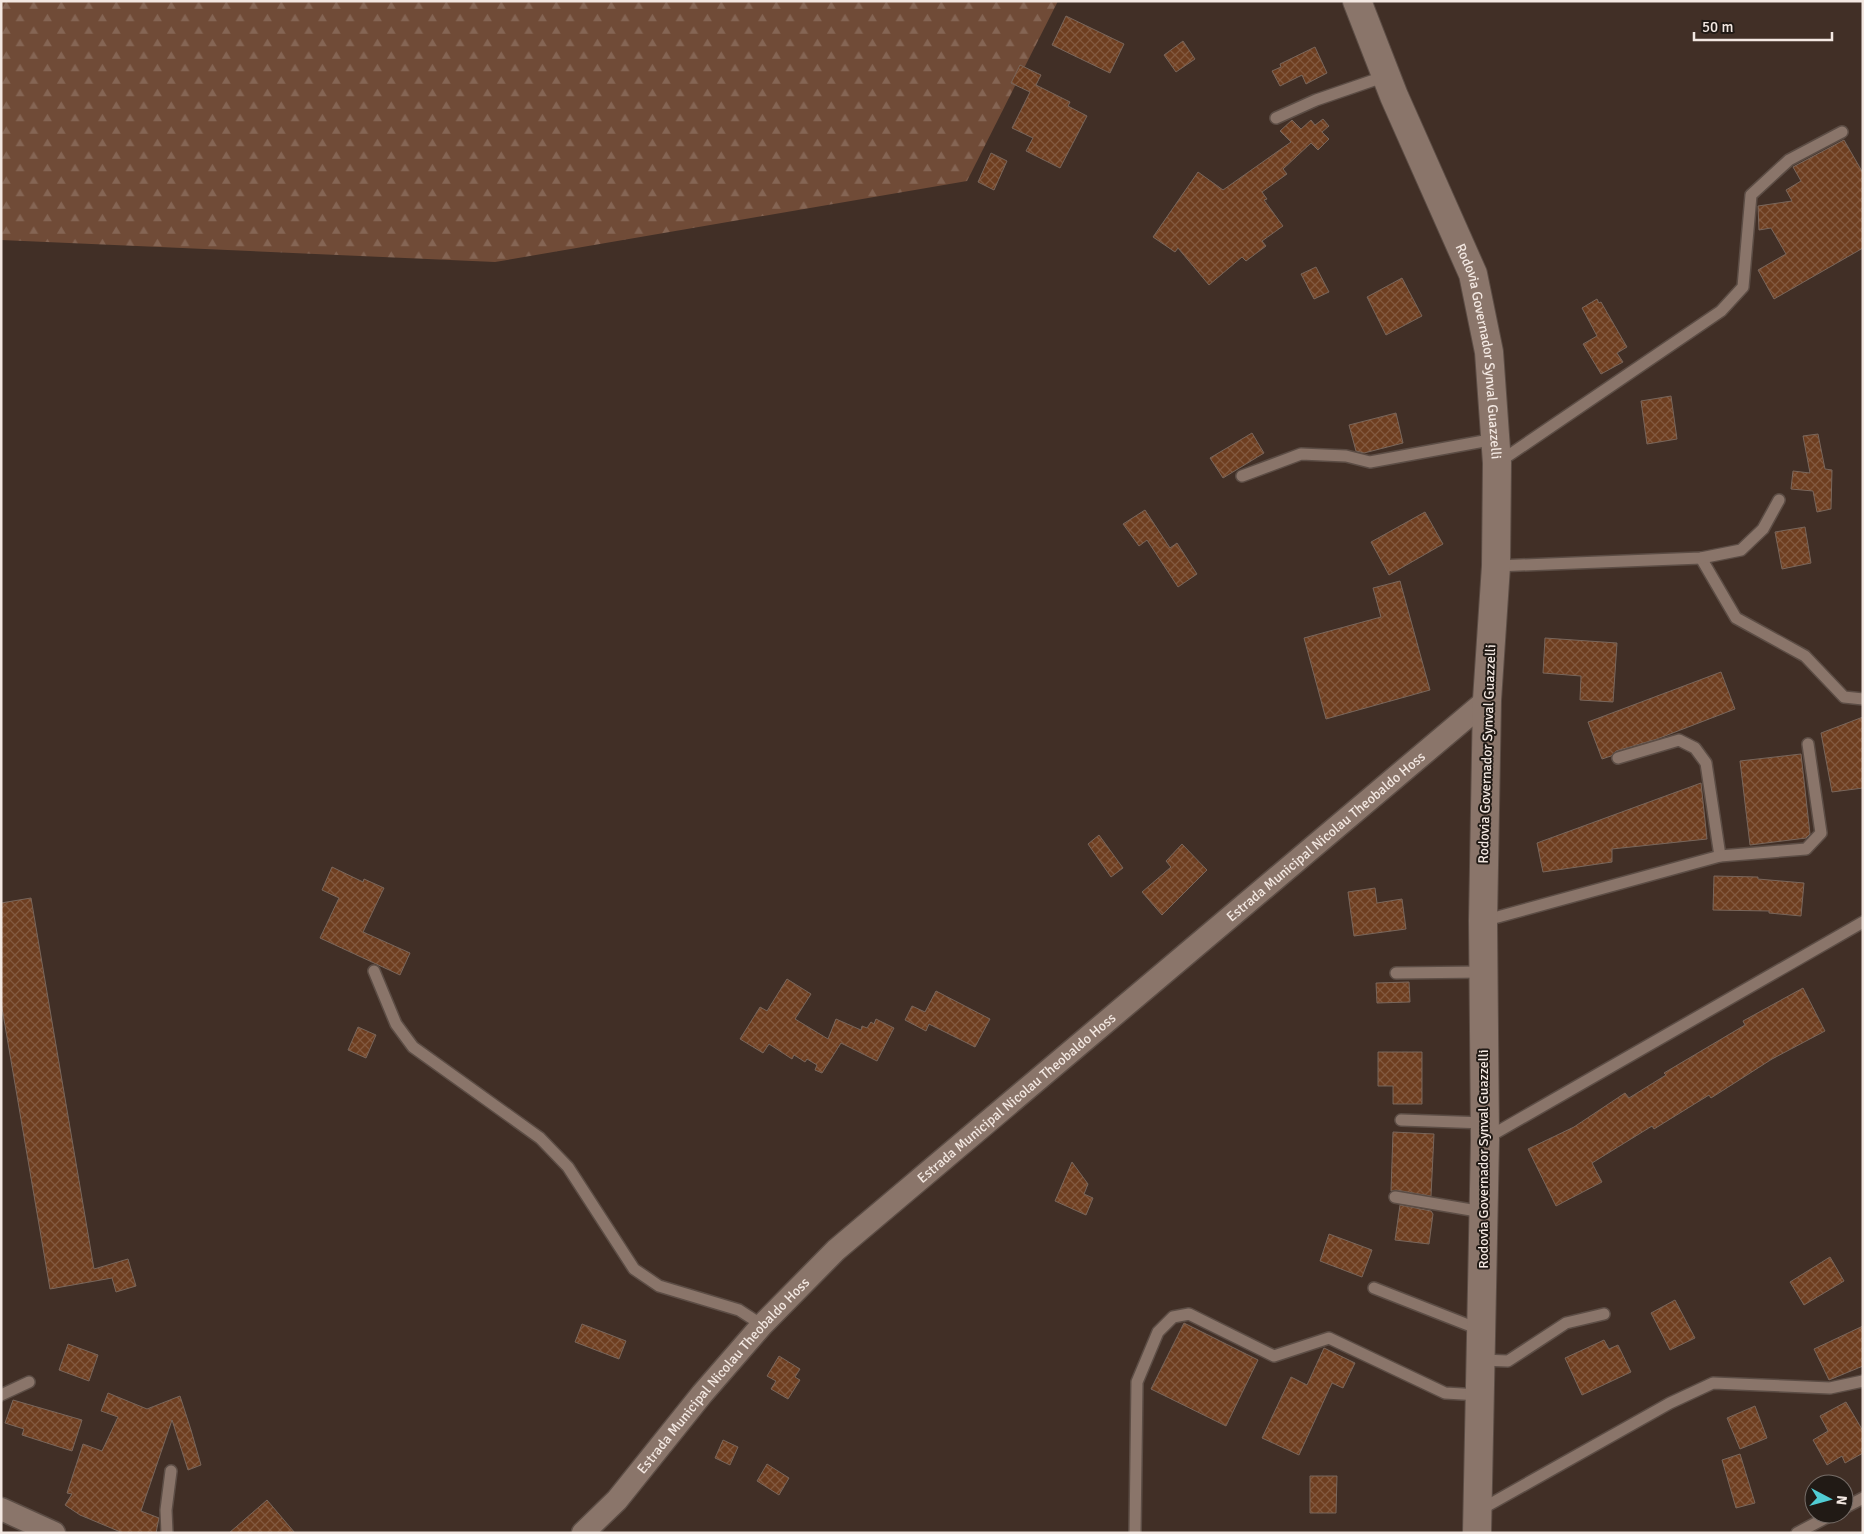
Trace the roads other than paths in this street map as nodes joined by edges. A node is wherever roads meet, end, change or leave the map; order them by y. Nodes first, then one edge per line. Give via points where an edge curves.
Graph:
1 (1357, 1) edge
2 (1386, 76) junction
3 (1276, 118) dead end
4 (1842, 132) dead end
5 (1496, 451) junction
6 (1242, 476) dead end
7 (1779, 500) dead end
8 (1701, 558) junction
9 (1496, 566) junction
10 (1863, 699) edge
11 (1487, 700) junction
12 (1808, 744) dead end
13 (1618, 758) dead end
14 (1720, 856) junction
15 (1483, 921) junction
16 (1863, 922) edge
17 (374, 971) dead end
18 (1483, 972) junction
19 (1396, 973) dead end
20 (1401, 1120) dead end
21 (1485, 1132) junction
22 (1395, 1197) dead end
23 (1484, 1212) junction
24 (1374, 1288) dead end
25 (1604, 1314) dead end
26 (762, 1325) junction
27 (1481, 1330) junction
28 (1481, 1360) junction
29 (1863, 1381) edge
30 (29, 1382) dead end
31 (1, 1395) edge
32 (1480, 1396) junction
33 (171, 1471) dead end
34 (1, 1509) edge
35 (1478, 1522) edge
36 (1814, 1524) edge
37 (54, 1533) edge
38 (167, 1533) edge
39 (583, 1533) edge
40 (1135, 1533) edge
41 (1797, 1533) edge

1 - 2 main road, Rodovia Governador Synval Guazzelli
2 - 3 lane via 1316,100
2 - 5 main road, Rodovia Governador Synval Guazzelli via 1473,274 1489,352
4 - 5 lane via 1789,160 1751,195 1743,287 1721,311
5 - 6 lane via 1370,462 1346,456 1301,454
5 - 9 main road, Rodovia Governador Synval Guazzelli
7 - 8 lane via 1764,529 1742,550
8 - 9 lane
8 - 10 lane via 1736,618 1805,656 1844,696
9 - 11 main road, Rodovia Governador Synval Guazzelli
11 - 15 main road, Rodovia Governador Synval Guazzelli
11 - 26 street, Estrada Municipal Nicolau Theobaldo Hoss via 858,1231
12 - 14 lane via 1821,833 1806,850
13 - 14 lane via 1679,740 1695,748 1706,763
14 - 15 lane
15 - 18 main road, Rodovia Governador Synval Guazzelli
16 - 21 lane
17 - 26 lane via 396,1024 413,1047 540,1138 568,1167 634,1269 659,1286 739,1310
18 - 19 lane
18 - 21 main road, Rodovia Governador Synval Guazzelli
20 - 21 lane
21 - 23 main road, Rodovia Governador Synval Guazzelli
22 - 23 lane
23 - 27 main road, Rodovia Governador Synval Guazzelli
24 - 27 lane
25 - 28 lane via 1566,1323 1508,1361
26 - 39 street, Estrada Municipal Nicolau Theobaldo Hoss via 617,1500
27 - 28 main road, Rodovia Governador Synval Guazzelli
28 - 32 main road, Rodovia Governador Synval Guazzelli
29 - 35 lane via 1830,1388 1713,1382 1670,1402
30 - 31 lane
32 - 35 main road, Rodovia Governador Synval Guazzelli
32 - 40 lane via 1445,1393 1329,1338 1274,1356 1189,1314 1173,1318 1158,1332 1137,1382
33 - 38 lane
34 - 37 street
36 - 41 lane

